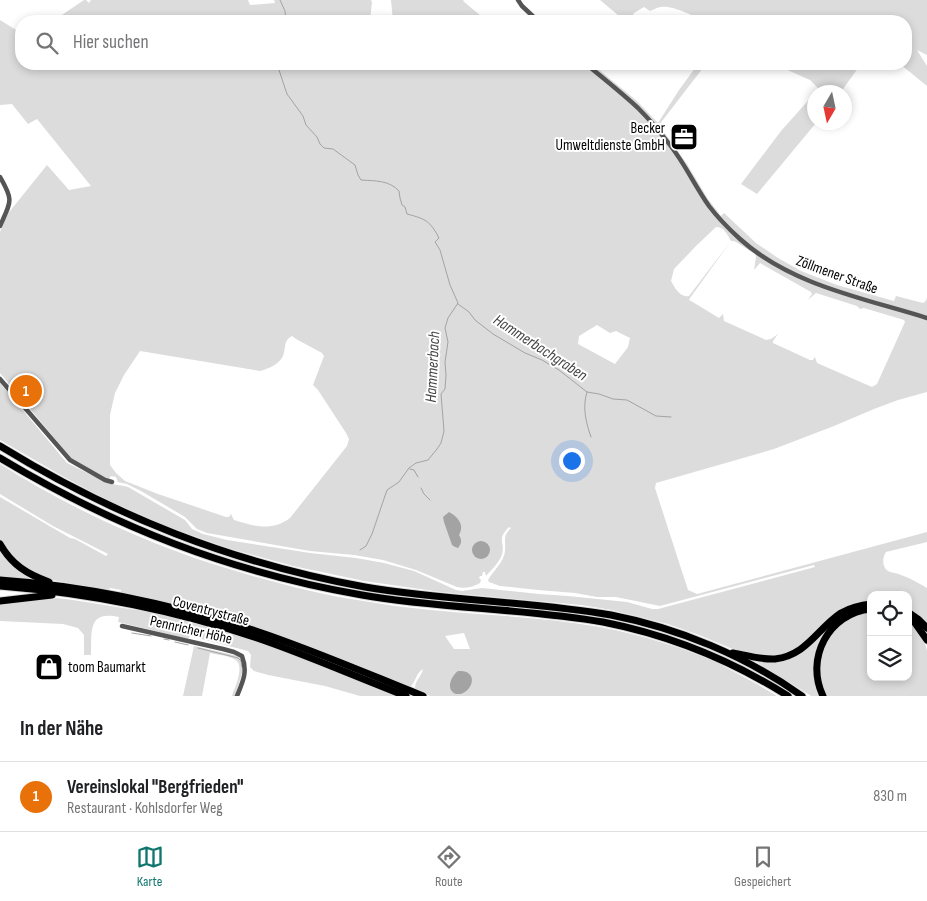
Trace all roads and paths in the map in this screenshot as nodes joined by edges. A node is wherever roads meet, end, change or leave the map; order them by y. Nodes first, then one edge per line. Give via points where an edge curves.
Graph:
1 (518, 0) edge
2 (532, 15) edge
3 (593, 70) edge
4 (0, 177) edge
5 (0, 225) edge
6 (927, 318) edge
7 (0, 379) edge
8 (0, 446) edge
9 (0, 458) edge
10 (112, 482) dead end
11 (0, 544) edge
12 (0, 580) edge
13 (0, 586) edge
14 (65, 590) junction
15 (0, 601) edge
16 (867, 605) edge
17 (867, 610) edge
18 (912, 615) edge
19 (912, 621) edge
20 (122, 626) dead end
21 (927, 628) edge
22 (927, 640) edge
23 (725, 652) junction
24 (237, 696) edge
25 (406, 696) edge
26 (423, 696) edge
27 (788, 696) edge
28 (802, 696) edge
29 (823, 696) edge

1 - 2 street
3 - 6 street, Zöllmener Straße via 639,108 671,146 720,220 758,253 822,286
4 - 5 street via 9,192 10,201
7 - 10 street via 70,460
8 - 23 highway via 124,513 181,537 260,563 379,589 612,616 662,628
9 - 27 highway via 49,487 124,524 232,564 361,595 567,617 626,627 703,651
11 - 14 highway via 28,573
12 - 14 highway
13 - 14 highway, Coventrystraße
14 - 15 highway
14 - 25 highway, Coventrystraße via 245,635
14 - 26 highway via 108,594 199,614 256,631
16 - 23 highway via 842,613 794,654 762,659
17 - 29 highway via 839,621 824,640 816,670
18 - 21 highway
19 - 22 highway
20 - 24 street, Pennricher Höhe via 242,656 246,665
23 - 28 highway

